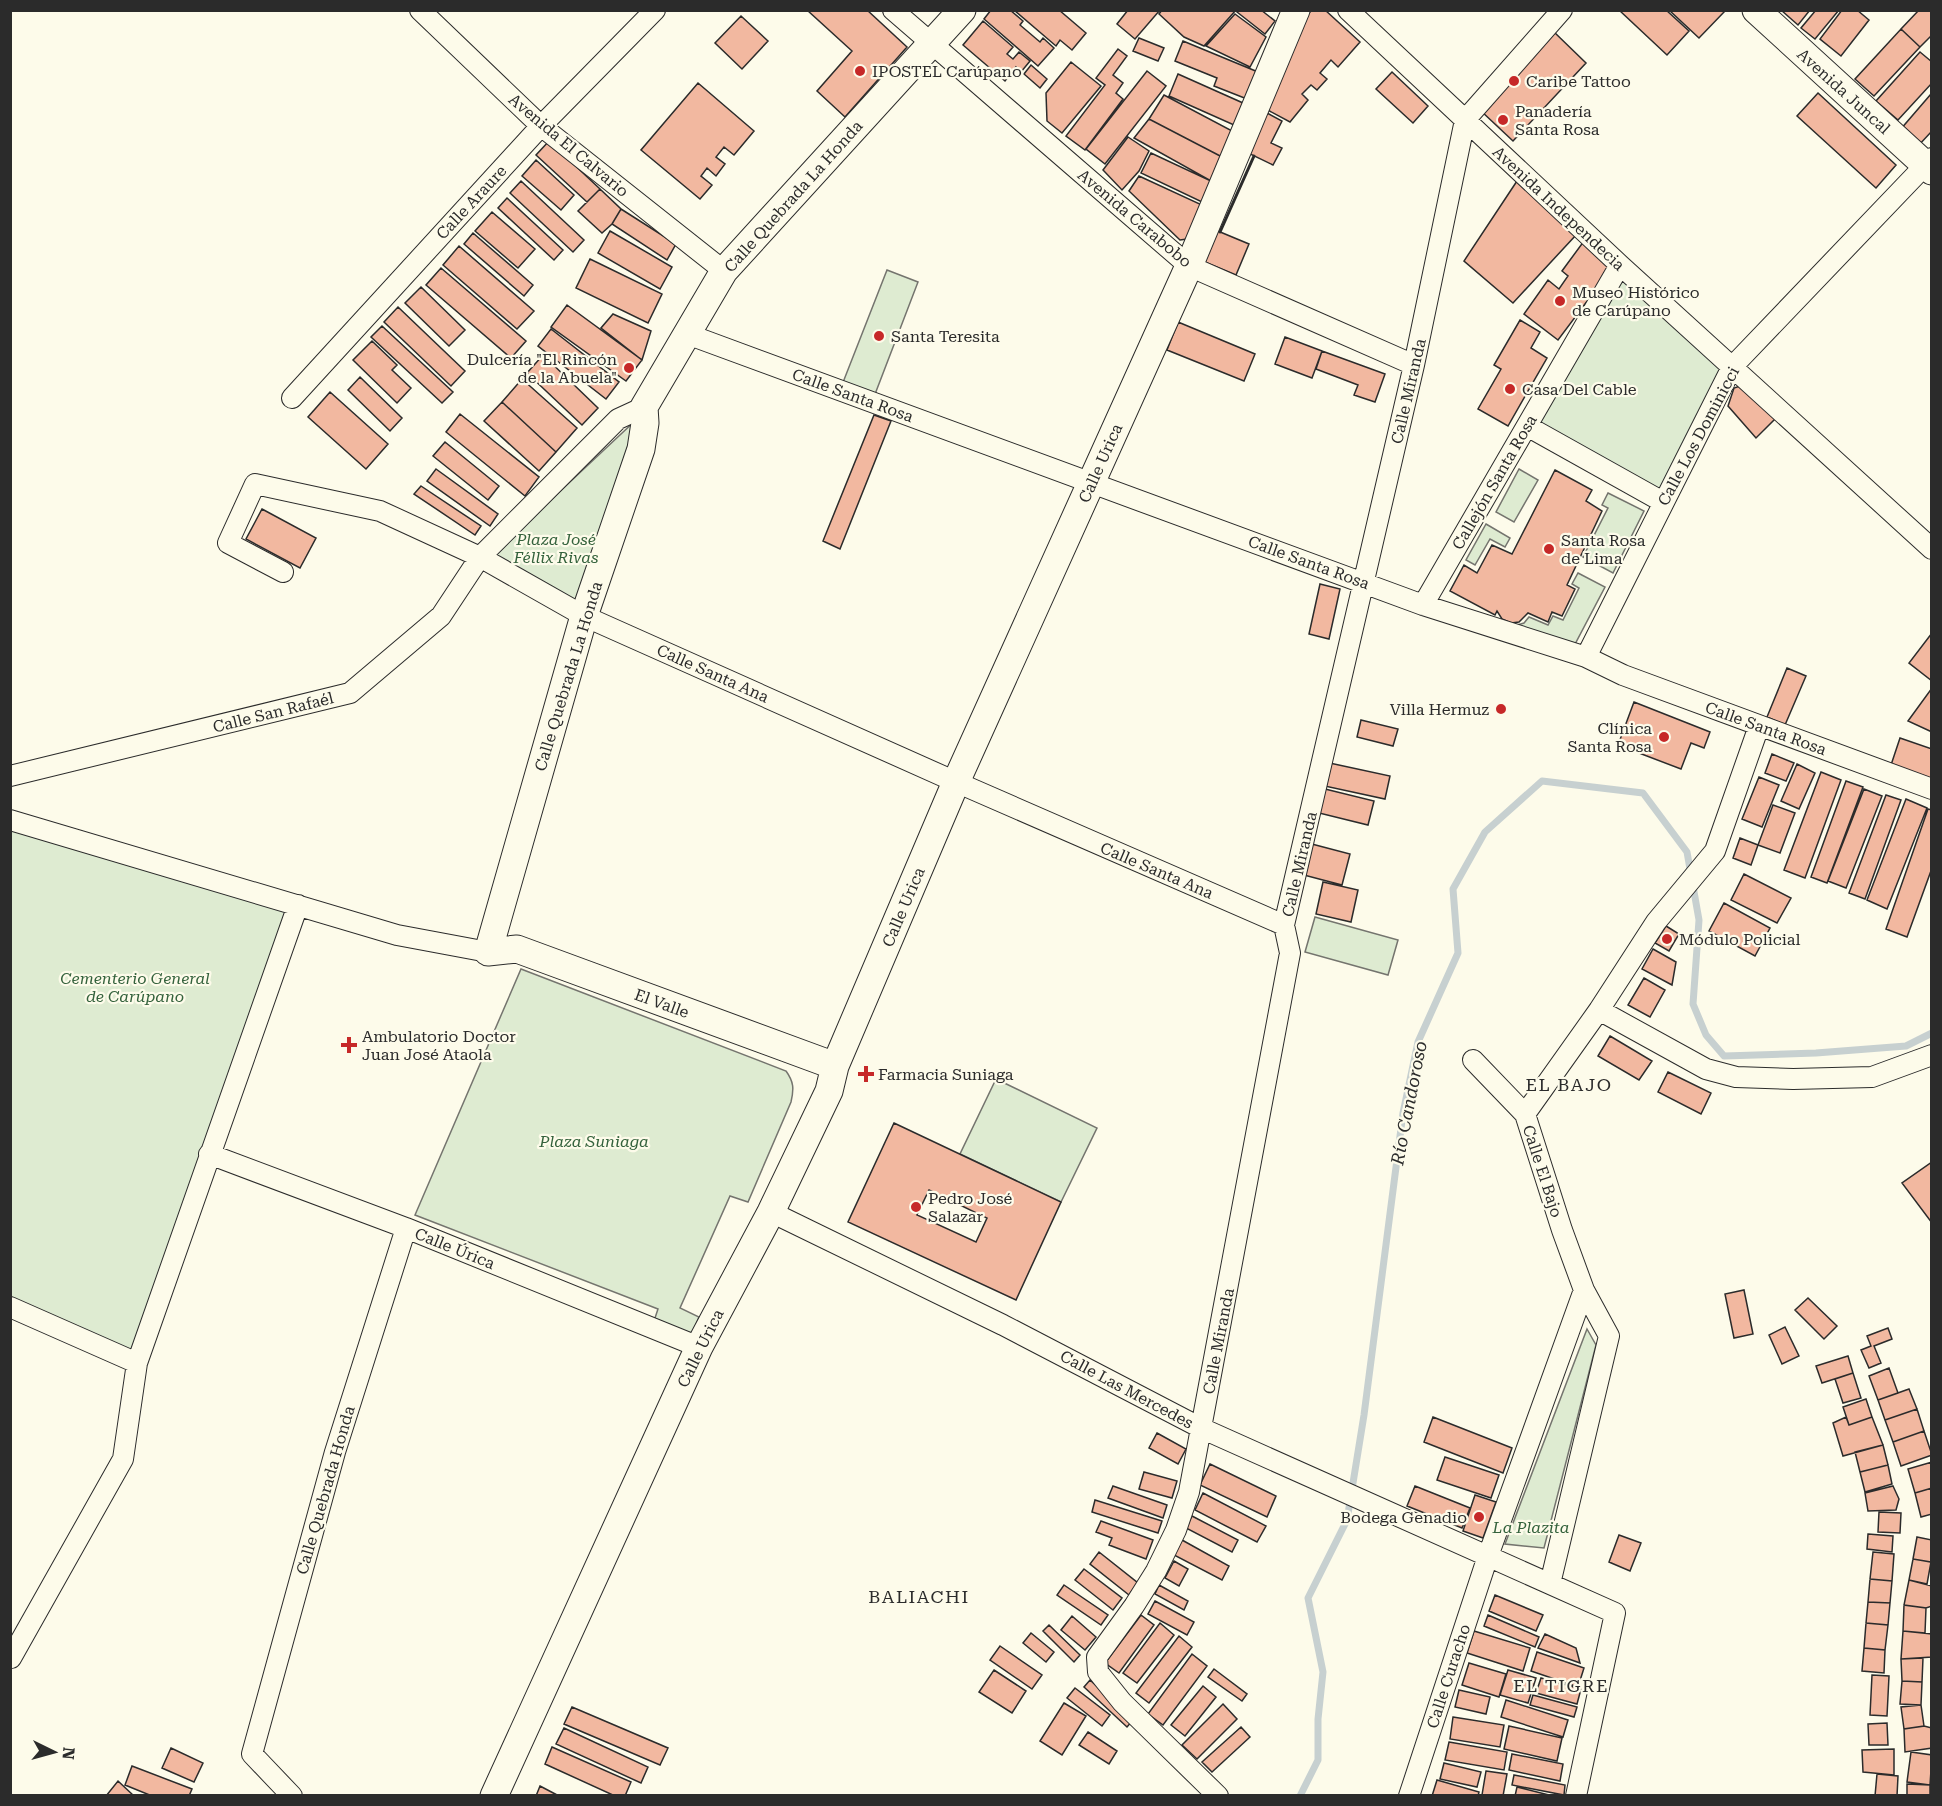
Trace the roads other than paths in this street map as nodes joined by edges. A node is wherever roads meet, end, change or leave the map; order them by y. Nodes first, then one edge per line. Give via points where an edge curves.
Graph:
1 (420, 10) edge
2 (655, 10) edge
3 (893, 10) edge
4 (962, 10) edge
5 (1296, 10) edge
6 (1347, 10) edge
7 (1562, 10) edge
8 (1756, 10) edge
9 (930, 44) junction
10 (1465, 120) junction
11 (542, 126) junction
12 (1929, 165) edge
13 (1189, 266) junction
14 (1620, 266) junction
15 (724, 271) junction
16 (687, 334) junction
17 (1414, 365) junction
18 (1731, 367) junction
19 (292, 398) dead end
20 (644, 407) junction
21 (1527, 426) junction
22 (1091, 483) junction
23 (1663, 502) junction
24 (1932, 549) edge
25 (480, 557) junction
26 (283, 572) dead end
27 (1364, 582) junction
28 (1423, 605) junction
29 (584, 616) junction
30 (1586, 657) junction
31 (1760, 726) junction
32 (10, 776) edge
33 (956, 783) junction
34 (1932, 789) edge
35 (10, 820) edge
36 (298, 905) junction
37 (1284, 925) junction
38 (488, 952) junction
39 (1599, 1010) junction
40 (1932, 1055) edge
41 (1473, 1060) dead end
42 (835, 1066) junction
43 (1525, 1114) junction
44 (209, 1154) junction
45 (771, 1212) junction
46 (406, 1228) junction
47 (1584, 1290) junction
48 (10, 1307) edge
49 (699, 1347) junction
50 (137, 1364) junction
51 (1202, 1428) junction
52 (1488, 1556) junction
53 (1550, 1584) junction
54 (11, 1658) edge
55 (292, 1796) edge
56 (494, 1796) edge
57 (1218, 1796) edge
58 (1409, 1796) edge
59 (1576, 1796) edge

1 - 11 street, Avenida El Calvario
2 - 11 street, Calle Araure
3 - 9 street, Avenida Carabobo
4 - 9 main road, Calle Quebrada La Honda
5 - 13 main road, Calle Urica
6 - 10 street, Avenida Independecia
7 - 10 street, Calle Miranda
8 - 12 main road, Avenida Juncal
9 - 13 street, Avenida Carabobo
9 - 15 main road, Calle Quebrada La Honda
10 - 14 street, Avenida Independecia
10 - 17 street, Calle Miranda
11 - 15 street, Avenida El Calvario
11 - 19 street, Calle Araure
12 - 18 street, Calle Los Dominicci
13 - 17 street, Avenida Carabobo
13 - 22 main road, Calle Urica
14 - 18 street, Avenida Independecia
14 - 21 street, Callejón Santa Rosa
15 - 16 main road, Calle Quebrada La Honda
16 - 20 main road, Calle Quebrada La Honda
16 - 22 street, Calle Santa Rosa
17 - 27 street, Calle Miranda
18 - 23 street, Calle Los Dominicci
18 - 24 street, Avenida Independecia
20 - 25 street via 618,419
20 - 29 main road, Calle Quebrada La Honda via 641,449
21 - 23 street
21 - 28 street, Callejón Santa Rosa
22 - 27 street, Calle Santa Rosa
22 - 33 main road, Calle Urica
23 - 30 street, Calle Los Dominicci
25 - 26 street, Calle Santa Ana via 380,511 255,484 228,543
25 - 29 street, Calle Santa Ana
25 - 32 street, Calle San Rafaél via 441,616 350,693
27 - 28 street, Calle Santa Rosa
27 - 37 street, Calle Miranda
28 - 30 street, Calle Santa Rosa
29 - 33 street, Calle Santa Ana
29 - 38 main road, Calle Quebrada La Honda
30 - 31 street, Calle Santa Rosa via 1623,675
31 - 34 street, Calle Santa Rosa
31 - 39 street, Calle El Bajo via 1715,851 1656,922
33 - 37 street, Calle Santa Ana
33 - 42 main road, Calle Urica
35 - 36 street
36 - 38 street via 397,935
36 - 44 street
37 - 51 street, Calle Miranda via 1290,953
38 - 42 main road, El Valle via 517,949
39 - 40 street via 1706,1069 1736,1077 1872,1077
39 - 43 street, Calle El Bajo
41 - 43 street
42 - 45 main road, Calle Urica via 829,1091
43 - 47 street, Calle El Bajo
44 - 46 street, Calle Úrica
44 - 50 street
45 - 49 main road, Calle Urica
45 - 51 street, Calle Las Mercedes
46 - 49 street, Calle Úrica
46 - 55 street, Calle Quebrada Honda via 334,1452 252,1754
47 - 52 street
47 - 53 street, Calle El Bajo via 1609,1336
48 - 50 street
49 - 56 main road, Calle Urica
50 - 54 street via 123,1459
51 - 52 street, Calle Las Mercedes
51 - 57 street, Calle Miranda via 1189,1492 1176,1530 1151,1580 1097,1657 1098,1671 1122,1702
52 - 53 street, Calle Las Mercedes
52 - 58 street, Calle Curacho
53 - 59 street, Calle Las Mercedes via 1615,1613

